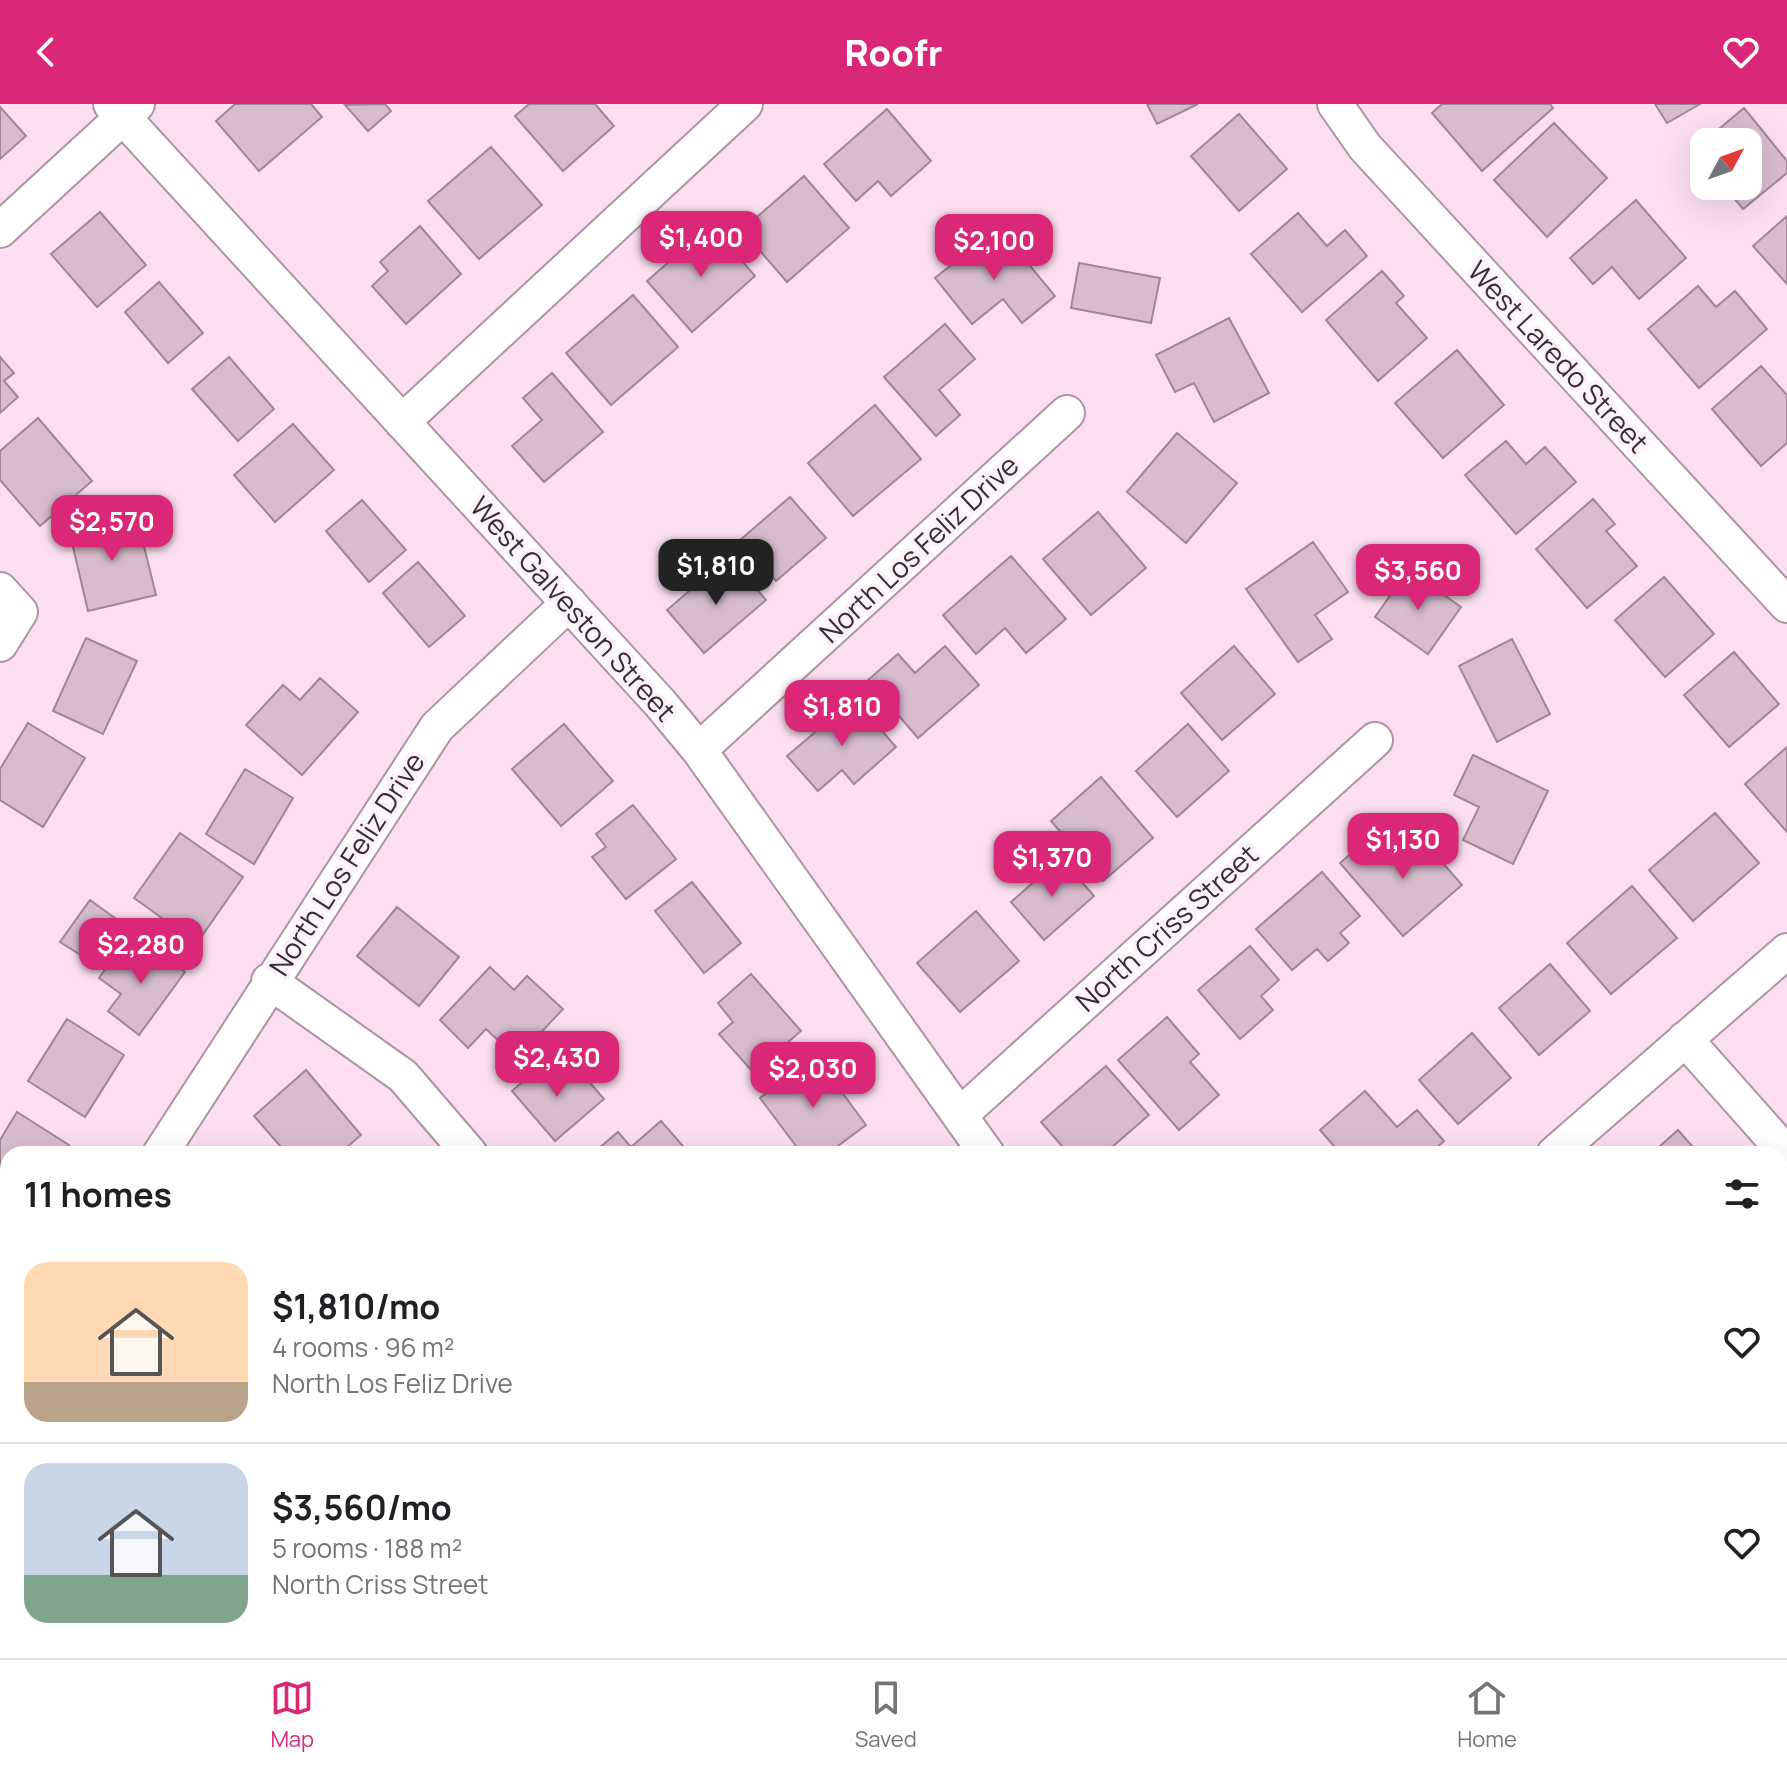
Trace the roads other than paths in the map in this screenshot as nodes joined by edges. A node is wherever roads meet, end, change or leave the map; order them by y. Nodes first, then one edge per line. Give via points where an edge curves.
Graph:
1 (745, 104) edge
2 (1335, 104) edge
3 (123, 108) edge
4 (0, 230) edge
5 (1067, 413) dead end
6 (402, 422) junction
7 (10, 601) edge
8 (569, 603) junction
9 (1787, 605) edge
10 (0, 644) edge
11 (1375, 740) dead end
12 (699, 750) junction
13 (1787, 951) edge
14 (269, 981) junction
15 (1685, 1039) junction
16 (960, 1115) junction
17 (165, 1146) edge
18 (463, 1146) edge
19 (981, 1146) edge
20 (1563, 1146) edge
21 (1780, 1146) edge

1 - 6 street
2 - 9 street, West Laredo Street via 1365,147
3 - 4 street
3 - 6 street, West Galveston Street
5 - 12 street, North Los Feliz Drive
6 - 8 street, West Galveston Street
7 - 10 street
8 - 12 street, West Galveston Street
8 - 14 street, North Los Feliz Drive via 437,727
11 - 16 street, North Criss Street
12 - 16 street, West Galveston Street
13 - 15 street
14 - 17 street, North Los Feliz Drive
14 - 18 street via 403,1076
15 - 20 street
15 - 21 street
16 - 19 street, West Galveston Street

